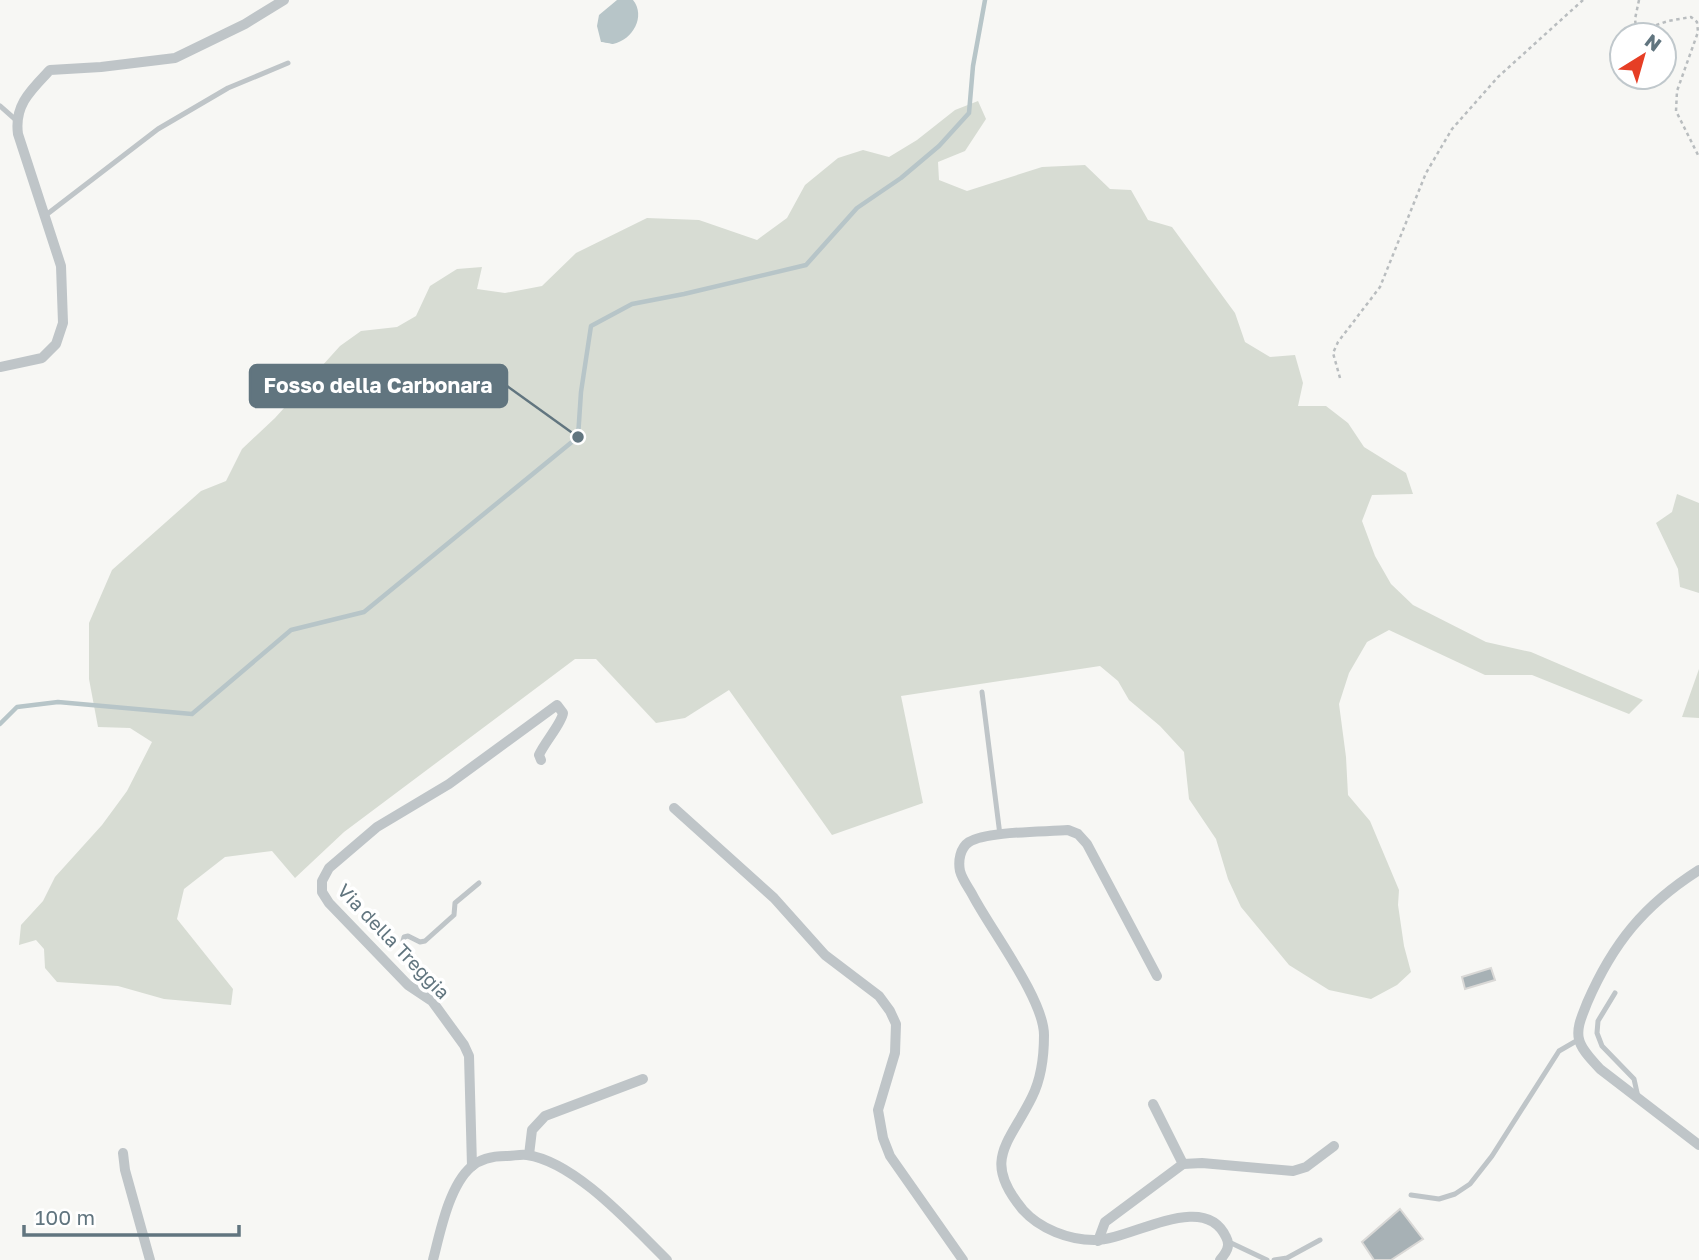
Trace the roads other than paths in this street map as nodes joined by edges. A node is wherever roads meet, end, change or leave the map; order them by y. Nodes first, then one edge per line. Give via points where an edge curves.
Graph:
1 (284, 0) edge
2 (288, 63) dead end
3 (0, 106) edge
4 (16, 120) junction
5 (45, 215) junction
6 (0, 367) edge
7 (982, 692) dead end
8 (541, 760) dead end
9 (674, 808) dead end
10 (1000, 835) junction
11 (1699, 870) edge
12 (479, 884) dead end
13 (1157, 976) dead end
14 (1615, 993) dead end
15 (432, 1001) junction
16 (1578, 1040) junction
17 (643, 1079) dead end
18 (1638, 1098) junction
19 (1153, 1104) dead end
20 (1699, 1145) edge
21 (1334, 1146) dead end
22 (123, 1153) dead end
23 (529, 1155) junction
24 (1183, 1164) junction
25 (471, 1166) junction
26 (1411, 1195) dead end
27 (1320, 1240) dead end
28 (1098, 1241) junction
29 (1229, 1242) junction
30 (1289, 1259) edge
31 (149, 1260) edge
32 (433, 1260) edge
33 (667, 1260) edge
34 (963, 1260) edge
35 (1220, 1260) edge
36 (1267, 1260) edge
37 (1274, 1260) edge

1 - 4 street via 175,58 50,70 23,98
2 - 5 lane via 228,88 158,129
3 - 4 lane
4 - 5 street
5 - 6 street via 61,266 63,323 56,344 42,358
7 - 10 lane
8 - 15 street, Via della Treggia via 546,740 563,719 557,705 449,783 377,827 329,868 322,881 329,902 408,985
9 - 34 street via 774,898 825,955 879,996 890,1011 896,1024 895,1053 878,1110 883,1138 890,1157
10 - 13 street via 1068,830 1077,834 1087,844
10 - 28 street via 967,843 960,855 960,872 1044,1025 1044,1051 1034,1094 1001,1152 1001,1171 1012,1196 1043,1227
11 - 16 street via 1666,892 1632,925 1597,979 1580,1021
12 - 15 lane via 455,903 454,915 425,941 404,937
14 - 18 lane via 1598,1021 1597,1033 1602,1046 1634,1079
15 - 25 street, Via della Treggia via 469,1056
16 - 18 street via 1600,1069
16 - 26 lane via 1559,1051 1470,1184 1439,1199
17 - 23 street via 545,1116 532,1130
18 - 20 street
19 - 24 street
21 - 24 street via 1293,1171
22 - 31 street
23 - 25 street via 494,1156
23 - 33 street via 560,1167 605,1199
24 - 28 street via 1105,1222
25 - 32 street via 457,1185
27 - 30 lane
28 - 29 street via 1182,1217 1201,1217 1215,1223
29 - 35 street
29 - 36 lane
30 - 37 lane

